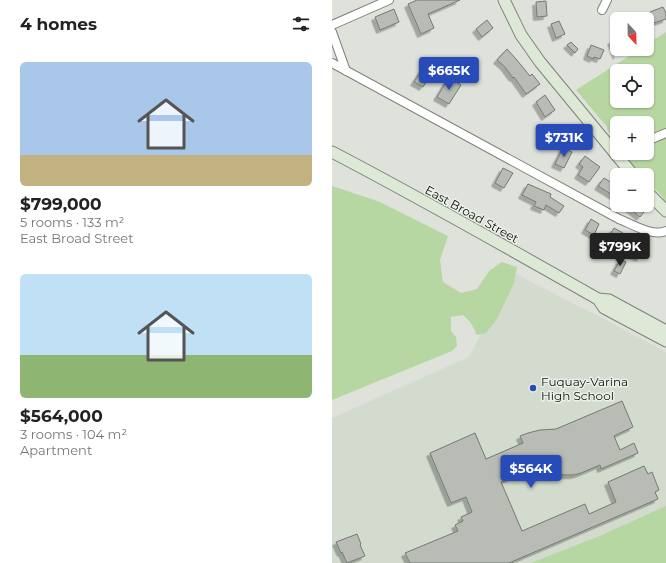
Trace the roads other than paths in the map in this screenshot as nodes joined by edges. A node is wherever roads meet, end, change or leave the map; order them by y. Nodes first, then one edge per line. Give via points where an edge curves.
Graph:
1 (389, 0) edge
2 (504, 0) edge
3 (607, 0) edge
4 (602, 10) dead end
5 (332, 25) edge
6 (332, 32) edge
7 (332, 63) edge
8 (346, 71) junction
9 (666, 133) edge
10 (654, 138) edge
11 (610, 144) edge
12 (332, 152) edge
13 (654, 199) edge
14 (666, 211) edge
15 (666, 231) edge
16 (598, 299) junction
17 (666, 331) edge
18 (666, 341) edge

1 - 5 street
2 - 11 main road via 521,35 540,62
3 - 4 street
6 - 8 street
7 - 8 street
8 - 15 street via 619,219 644,230 662,233
9 - 10 street
12 - 16 main road, East Broad Street
13 - 14 main road
16 - 17 main road, East Broad Street via 609,300
16 - 18 main road, East Broad Street via 604,308

